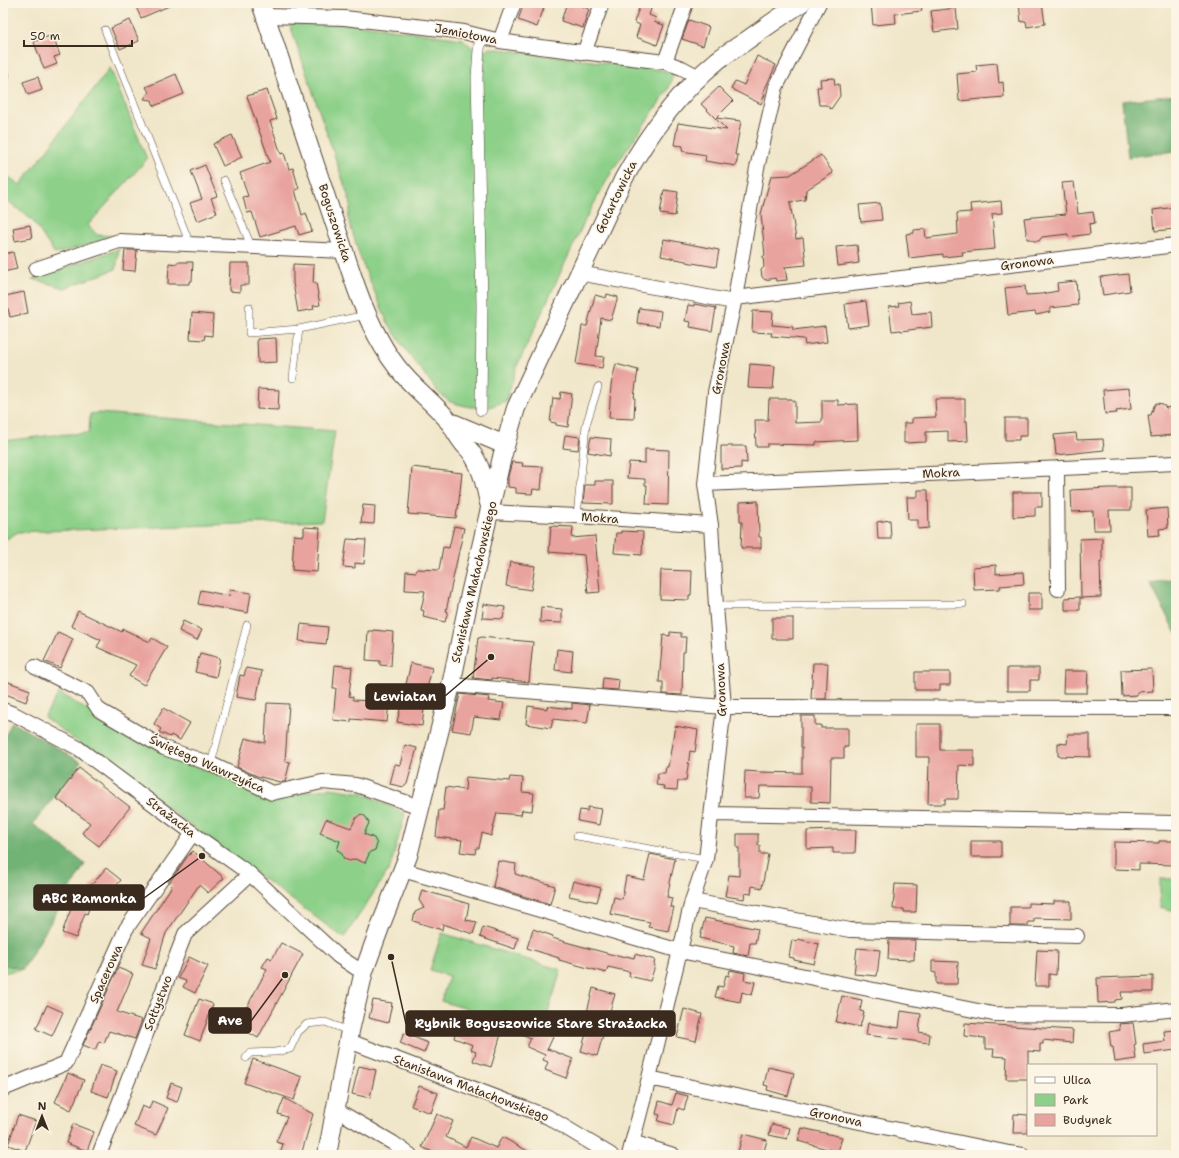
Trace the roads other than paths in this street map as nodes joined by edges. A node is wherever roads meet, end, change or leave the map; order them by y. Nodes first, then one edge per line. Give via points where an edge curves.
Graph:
1 (514, 3) edge
2 (602, 3) edge
3 (686, 3) edge
4 (801, 3) edge
5 (819, 3) edge
6 (263, 9) edge
7 (104, 30) dead end
8 (481, 36) junction
9 (500, 41) junction
10 (584, 53) junction
11 (665, 62) junction
12 (699, 77) junction
13 (224, 180) dead end
14 (189, 244) junction
15 (1176, 245) edge
16 (251, 246) junction
17 (344, 251) junction
18 (36, 269) dead end
19 (579, 273) junction
20 (735, 300) junction
21 (249, 307) dead end
22 (366, 315) junction
23 (299, 329) junction
24 (293, 378) dead end
25 (598, 387) dead end
26 (481, 410) dead end
27 (448, 420) junction
28 (503, 451) junction
29 (470, 452) junction
30 (1176, 463) edge
31 (1057, 468) junction
32 (705, 484) junction
33 (490, 510) junction
34 (578, 516) junction
35 (711, 525) junction
36 (1058, 589) dead end
37 (963, 604) dead end
38 (716, 606) junction
39 (247, 625) dead end
40 (35, 667) dead end
41 (451, 685) junction
42 (724, 707) junction
43 (1176, 708) edge
44 (3, 710) edge
45 (211, 764) junction
46 (420, 807) junction
47 (712, 814) junction
48 (1176, 823) edge
49 (193, 833) junction
50 (577, 836) dead end
51 (706, 859) junction
52 (403, 870) junction
53 (250, 874) junction
54 (692, 901) junction
55 (1077, 936) dead end
56 (680, 951) junction
57 (364, 971) junction
58 (1176, 1009) edge
59 (349, 1036) junction
60 (246, 1058) dead end
61 (649, 1078) junction
62 (3, 1089) edge
63 (335, 1109) junction
64 (631, 1148) edge
65 (99, 1155) edge
66 (327, 1155) edge
67 (410, 1155) edge
68 (611, 1155) edge
69 (673, 1155) edge
70 (1022, 1155) edge

1 - 9 street
2 - 10 street
3 - 11 street
4 - 12 street, Gotartowicka via 719,59
5 - 20 street, Gronowa via 776,87 757,168
6 - 8 street, Jemiołowa
6 - 17 street, Boguszowicka
7 - 14 lane
8 - 9 street, Jemiołowa
8 - 26 street via 477,77 482,304
9 - 10 street, Jemiołowa
10 - 11 street, Jemiołowa
11 - 12 street, Jemiołowa
12 - 19 street, Gotartowicka via 664,116 640,150
13 - 16 lane
14 - 16 street
14 - 18 street via 118,241
15 - 20 street, Gronowa
16 - 17 street
17 - 22 street, Boguszowicka
19 - 20 street
19 - 28 street, Gotartowicka via 516,408
20 - 32 street, Gronowa via 715,392
21 - 23 lane via 249,333
22 - 23 lane
22 - 27 street, Boguszowicka via 398,368
23 - 24 lane
25 - 34 lane via 586,425
27 - 28 street, Boguszowicka
27 - 29 street, Boguszowicka
28 - 29 street via 486,457
28 - 33 street, Stanisława Małachowskiego
29 - 33 street, Boguszowicka via 481,470
30 - 31 street, Mokra
31 - 32 street, Mokra
31 - 36 street
32 - 35 street, Gronowa
33 - 34 street, Mokra
33 - 41 street, Stanisława Małachowskiego
34 - 35 street, Mokra
35 - 38 street, Gronowa
37 - 38 lane
38 - 42 street, Gronowa
39 - 45 lane
40 - 45 street, Świętego Wawrzyńca via 88,693 99,710 164,748
41 - 42 street
41 - 46 street, Stanisława Małachowskiego
42 - 43 street
42 - 47 street, Gronowa
44 - 49 street, Strażacka via 78,748
45 - 46 street, Świętego Wawrzyńca via 272,793 322,782 356,785
46 - 52 street, Stanisława Małachowskiego
47 - 48 street
47 - 51 street, Gronowa
49 - 53 street, Strażacka
49 - 62 street, Spacerowa via 126,929 66,1064
50 - 51 lane
51 - 54 street, Gronowa
52 - 56 street
52 - 57 street, Stanisława Małachowskiego
53 - 57 street, Strażacka via 338,956
53 - 65 street, Sołtystwo via 185,934
54 - 55 street via 850,930
54 - 56 street, Gronowa
56 - 58 street via 993,1014 1122,1015
56 - 61 street, Gronowa
57 - 59 street, Stanisława Małachowskiego
59 - 60 lane via 325,1022 307,1024 298,1032 290,1049 250,1053
59 - 63 street, Stanisława Małachowskiego
59 - 68 street, Stanisława Małachowskiego via 548,1117
61 - 64 street, Gronowa
61 - 70 street, Gronowa
63 - 66 street, Stanisława Małachowskiego
63 - 67 street
64 - 69 street

